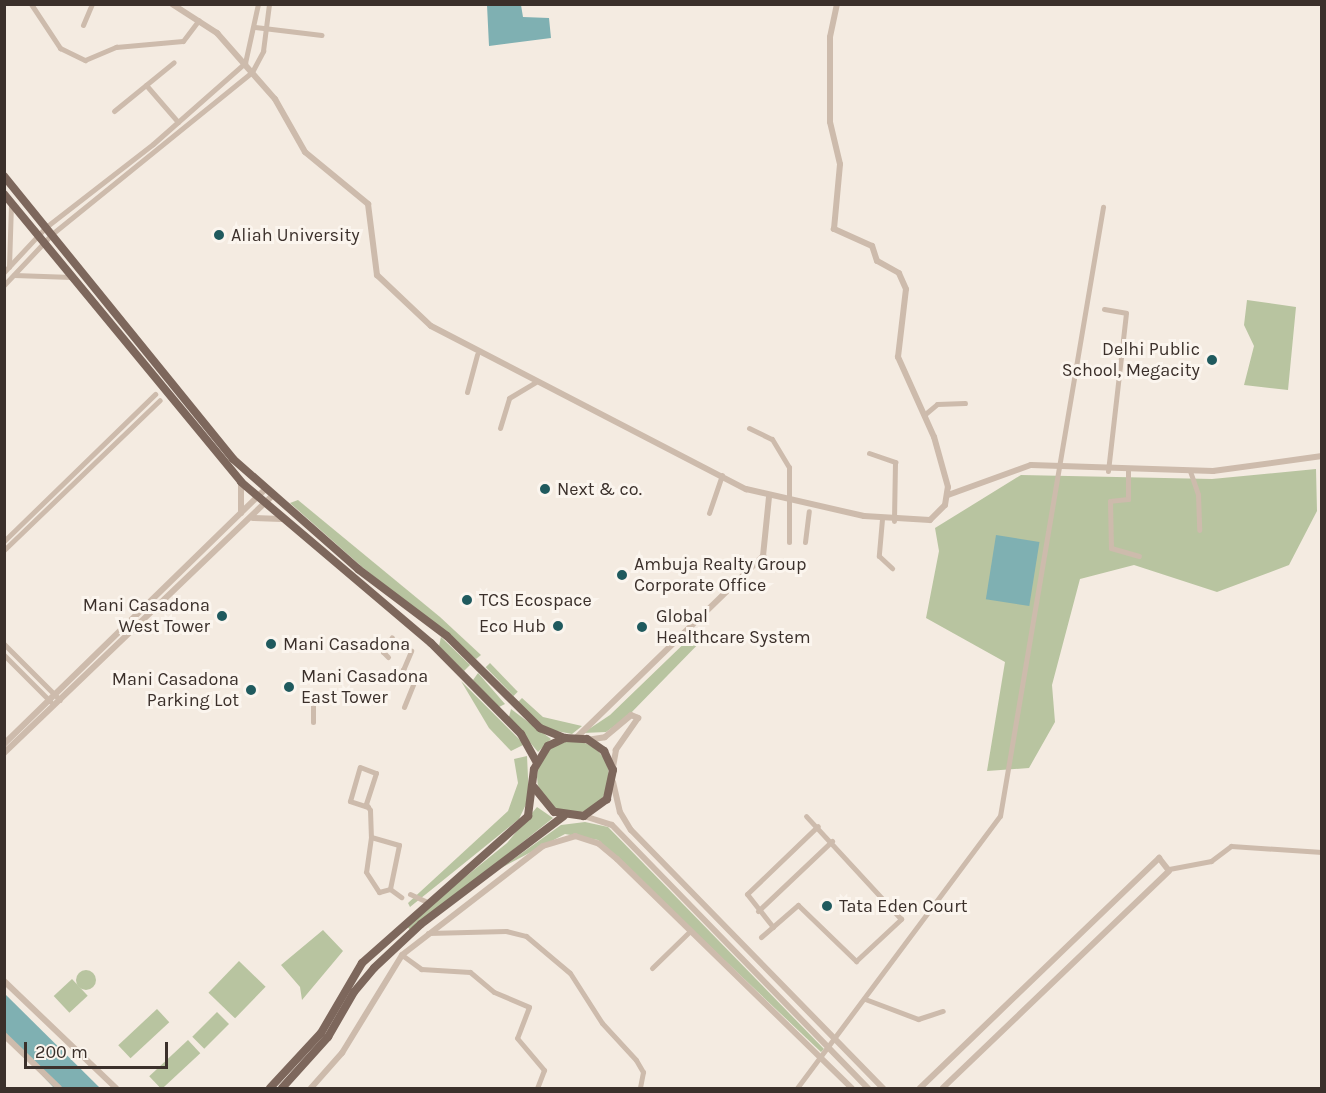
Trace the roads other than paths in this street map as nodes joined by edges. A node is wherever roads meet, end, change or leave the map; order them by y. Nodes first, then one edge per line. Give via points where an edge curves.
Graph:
1 (31, 4) edge
2 (92, 4) edge
3 (172, 4) edge
4 (258, 4) edge
5 (269, 4) edge
6 (837, 4) edge
7 (199, 20) junction
8 (83, 25) dead end
9 (255, 27) junction
10 (266, 29) junction
11 (322, 35) dead end
12 (174, 62) dead end
13 (245, 63) junction
14 (252, 72) junction
15 (146, 85) junction
16 (114, 111) dead end
17 (178, 122) junction
18 (4, 176) edge
19 (4, 194) edge
20 (11, 201) junction
21 (1103, 207) dead end
22 (49, 231) junction
23 (41, 238) junction
24 (9, 267) junction
25 (4, 272) edge
26 (14, 274) junction
27 (72, 276) junction
28 (4, 285) edge
29 (1104, 309) dead end
30 (477, 354) junction
31 (531, 380) junction
32 (467, 393) dead end
33 (155, 394) dead end
34 (160, 400) dead end
35 (965, 403) dead end
36 (924, 415) junction
37 (500, 428) dead end
38 (749, 428) dead end
39 (869, 453) dead end
40 (1322, 456) edge
41 (1060, 464) junction
42 (1108, 471) junction
43 (1128, 471) junction
44 (1190, 471) junction
45 (722, 476) junction
46 (241, 482) junction
47 (265, 489) junction
48 (948, 495) junction
49 (272, 496) junction
50 (258, 497) junction
51 (769, 497) junction
52 (788, 501) junction
53 (265, 504) junction
54 (810, 507) junction
55 (241, 513) junction
56 (709, 513) dead end
57 (250, 519) junction
58 (282, 519) junction
59 (882, 519) junction
60 (894, 520) junction
61 (1198, 530) dead end
62 (4, 541) edge
63 (789, 542) dead end
64 (805, 542) dead end
65 (4, 550) edge
66 (1139, 556) dead end
67 (892, 568) dead end
68 (392, 637) dead end
69 (4, 644) edge
70 (411, 651) dead end
71 (4, 655) edge
72 (388, 657) dead end
73 (54, 694) junction
74 (49, 699) junction
75 (313, 700) dead end
76 (57, 703) junction
77 (405, 707) dead end
78 (313, 722) dead end
79 (577, 737) junction
80 (565, 738) junction
81 (587, 740) junction
82 (4, 744) edge
83 (4, 753) edge
84 (536, 761) junction
85 (613, 770) junction
86 (613, 782) junction
87 (534, 787) junction
88 (368, 807) junction
89 (564, 816) junction
90 (584, 816) junction
91 (806, 816) dead end
92 (818, 826) junction
93 (371, 837) junction
94 (832, 841) junction
95 (1322, 852) edge
96 (495, 867) junction
97 (1169, 869) junction
98 (501, 876) junction
99 (390, 889) junction
100 (410, 894) dead end
101 (401, 897) dead end
102 (427, 902) junction
103 (758, 911) junction
104 (773, 927) junction
105 (689, 932) junction
106 (426, 933) junction
107 (761, 937) dead end
108 (402, 955) junction
109 (652, 968) dead end
110 (4, 981) edge
111 (864, 999) junction
112 (944, 1011) dead end
113 (4, 1035) edge
114 (834, 1039) junction
115 (828, 1048) junction
116 (821, 1058) junction
117 (59, 1089) edge
118 (116, 1089) edge
119 (270, 1089) edge
120 (282, 1089) edge
121 (311, 1089) edge
122 (537, 1089) edge
123 (640, 1089) edge
124 (797, 1089) edge
125 (852, 1089) edge
126 (868, 1089) edge
127 (883, 1089) edge
128 (920, 1089) edge
129 (943, 1089) edge

1 - 7 street via 60,48 85,60 122,46 183,41
2 - 8 street
3 - 7 street
4 - 9 street
5 - 10 street
6 - 36 street via 830,37 830,126 840,164 834,230 872,246 877,261 900,274 906,301 898,357
7 - 13 street
9 - 10 street
9 - 13 street
10 - 11 street
10 - 14 street
12 - 15 street
13 - 14 street
13 - 17 street
14 - 22 street
14 - 30 street via 305,152 368,204 375,270 388,291 422,320
15 - 16 street
15 - 17 street
17 - 22 street
18 - 22 main road
19 - 20 main road
20 - 23 main road
20 - 24 street
21 - 41 street
22 - 23 street
22 - 23 street
22 - 47 main road via 233,459
23 - 24 street
23 - 26 street
23 - 27 main road
24 - 25 street
26 - 27 street
26 - 28 street
27 - 46 main road
29 - 42 street via 1126,313
30 - 31 street
30 - 32 street
31 - 37 street via 509,398
31 - 45 street
33 - 62 street
34 - 65 street
35 - 36 street via 937,404
36 - 48 street
38 - 52 street via 772,439 781,452 792,481
39 - 60 street via 896,465
40 - 44 street
41 - 42 street
41 - 48 street via 1017,468
41 - 111 street via 1000,816
42 - 43 street
43 - 44 street
43 - 66 street via 1128,499 1110,501 1111,548
44 - 61 street via 1198,494
45 - 51 street
45 - 56 street
46 - 50 main road
46 - 55 street
47 - 49 main road
47 - 50 street
48 - 60 street via 941,512 930,520
49 - 53 street
49 - 80 main road via 447,636 540,728
50 - 53 main road
50 - 55 street
51 - 52 street
51 - 79 street via 763,556
52 - 54 street
52 - 63 street
53 - 57 street
53 - 58 main road
54 - 59 street
54 - 64 street
55 - 73 street
57 - 58 street
57 - 76 street
58 - 84 main road via 431,644 521,734
59 - 60 street
59 - 67 street via 879,556
68 - 72 street via 383,652
69 - 73 street
70 - 77 street via 403,669 414,680
71 - 74 street
73 - 74 street
73 - 76 street
74 - 76 street
74 - 82 street
75 - 78 street
76 - 83 street
79 - 80 main road
79 - 81 main road
80 - 84 main road via 548,746
81 - 85 main road via 604,751
81 - 85 street via 604,737 631,716 638,718 616,750
84 - 87 main road
85 - 86 main road
86 - 90 main road via 600,806
86 - 114 street via 620,812 631,830
87 - 89 main road via 545,805
87 - 102 main road via 534,804 517,829
88 - 88 street via 376,773 360,767 350,801
88 - 93 street
89 - 90 main road
89 - 96 main road
90 - 115 street via 612,825
91 - 92 street
92 - 94 street
92 - 103 street via 748,892 747,899
93 - 99 street via 366,872 379,892
93 - 99 street via 399,845
94 - 103 street
94 - 104 street via 900,920 856,961 799,905
95 - 97 street via 1231,846 1211,861
96 - 98 street
96 - 120 main road via 421,924 374,968 310,1060
97 - 128 street via 1158,857
97 - 129 street
98 - 105 street via 559,838 588,839 617,859
98 - 106 street
99 - 101 street
100 - 102 street
102 - 119 main road via 362,963 301,1056
103 - 104 street
104 - 107 street
105 - 109 street
105 - 116 street
106 - 108 street
106 - 123 street via 526,936 570,973 602,1023 636,1060 643,1072
108 - 121 street via 342,1053
108 - 122 street via 421,969 470,972 494,992 528,1007 517,1038 544,1070
110 - 118 street
111 - 112 street via 885,1011 918,1019
111 - 114 street
113 - 117 street
114 - 115 street
114 - 127 street
115 - 116 street
115 - 126 street
116 - 124 street
116 - 125 street

